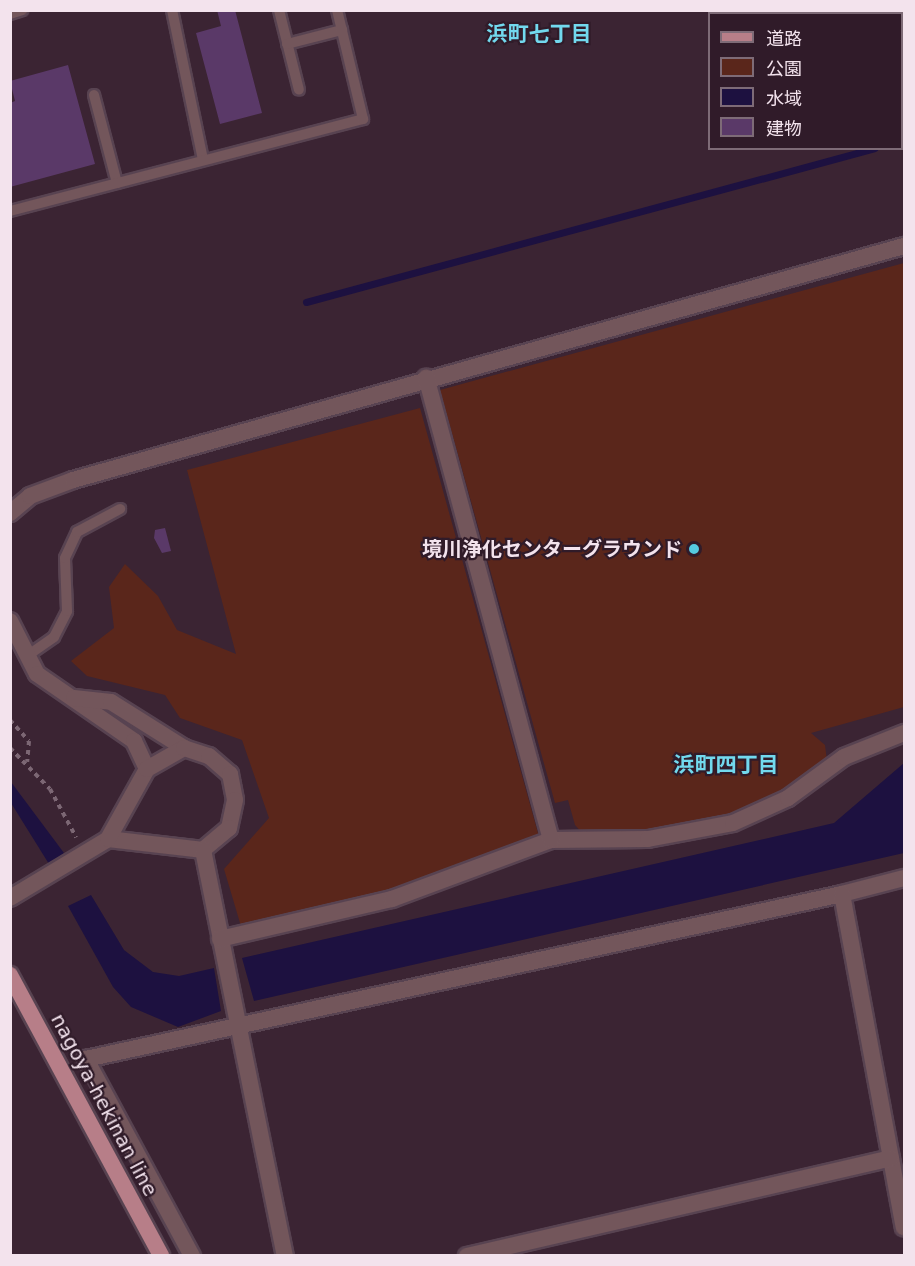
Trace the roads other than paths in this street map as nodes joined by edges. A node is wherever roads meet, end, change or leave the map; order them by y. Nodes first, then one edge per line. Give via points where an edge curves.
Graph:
1 (22, 10) edge
2 (172, 10) edge
3 (279, 10) edge
4 (337, 10) edge
5 (10, 14) edge
6 (342, 30) junction
7 (287, 44) junction
8 (298, 90) dead end
9 (94, 95) dead end
10 (203, 160) junction
11 (117, 183) junction
12 (10, 211) edge
13 (904, 246) edge
14 (426, 378) junction
15 (12, 508) edge
16 (120, 509) dead end
17 (10, 621) edge
18 (27, 656) junction
19 (70, 698) junction
20 (904, 733) edge
21 (184, 748) junction
22 (147, 769) junction
23 (108, 839) junction
24 (550, 840) junction
25 (204, 850) junction
26 (904, 878) edge
27 (842, 894) junction
28 (10, 898) edge
29 (220, 939) junction
30 (10, 975) edge
31 (234, 1024) junction
32 (891, 1158) junction
33 (904, 1227) edge
34 (161, 1256) edge
35 (192, 1256) edge
36 (285, 1256) edge
37 (467, 1256) edge

1 - 5 lane
2 - 10 lane
3 - 7 lane
4 - 6 lane
6 - 7 lane
6 - 10 lane via 363,118
7 - 8 lane
9 - 11 lane
10 - 11 lane
11 - 12 lane
13 - 14 street
14 - 15 street via 74,480 30,496
14 - 24 street
16 - 18 lane via 77,532 64,558 67,611 54,637
17 - 18 street
18 - 19 street via 37,674
19 - 21 street via 111,702
19 - 22 street via 134,741
20 - 24 street via 844,757 788,798 733,824 648,839
21 - 22 street
21 - 25 street via 209,756 230,774 236,800 230,828
22 - 23 street
23 - 25 street
23 - 28 street
24 - 29 street via 392,899
25 - 29 street
26 - 27 street
27 - 31 street
27 - 32 street
29 - 31 street
30 - 34 main road, nagoya-hekinan line
31 - 35 street via 86,1059
31 - 36 street
32 - 33 street
32 - 37 street

